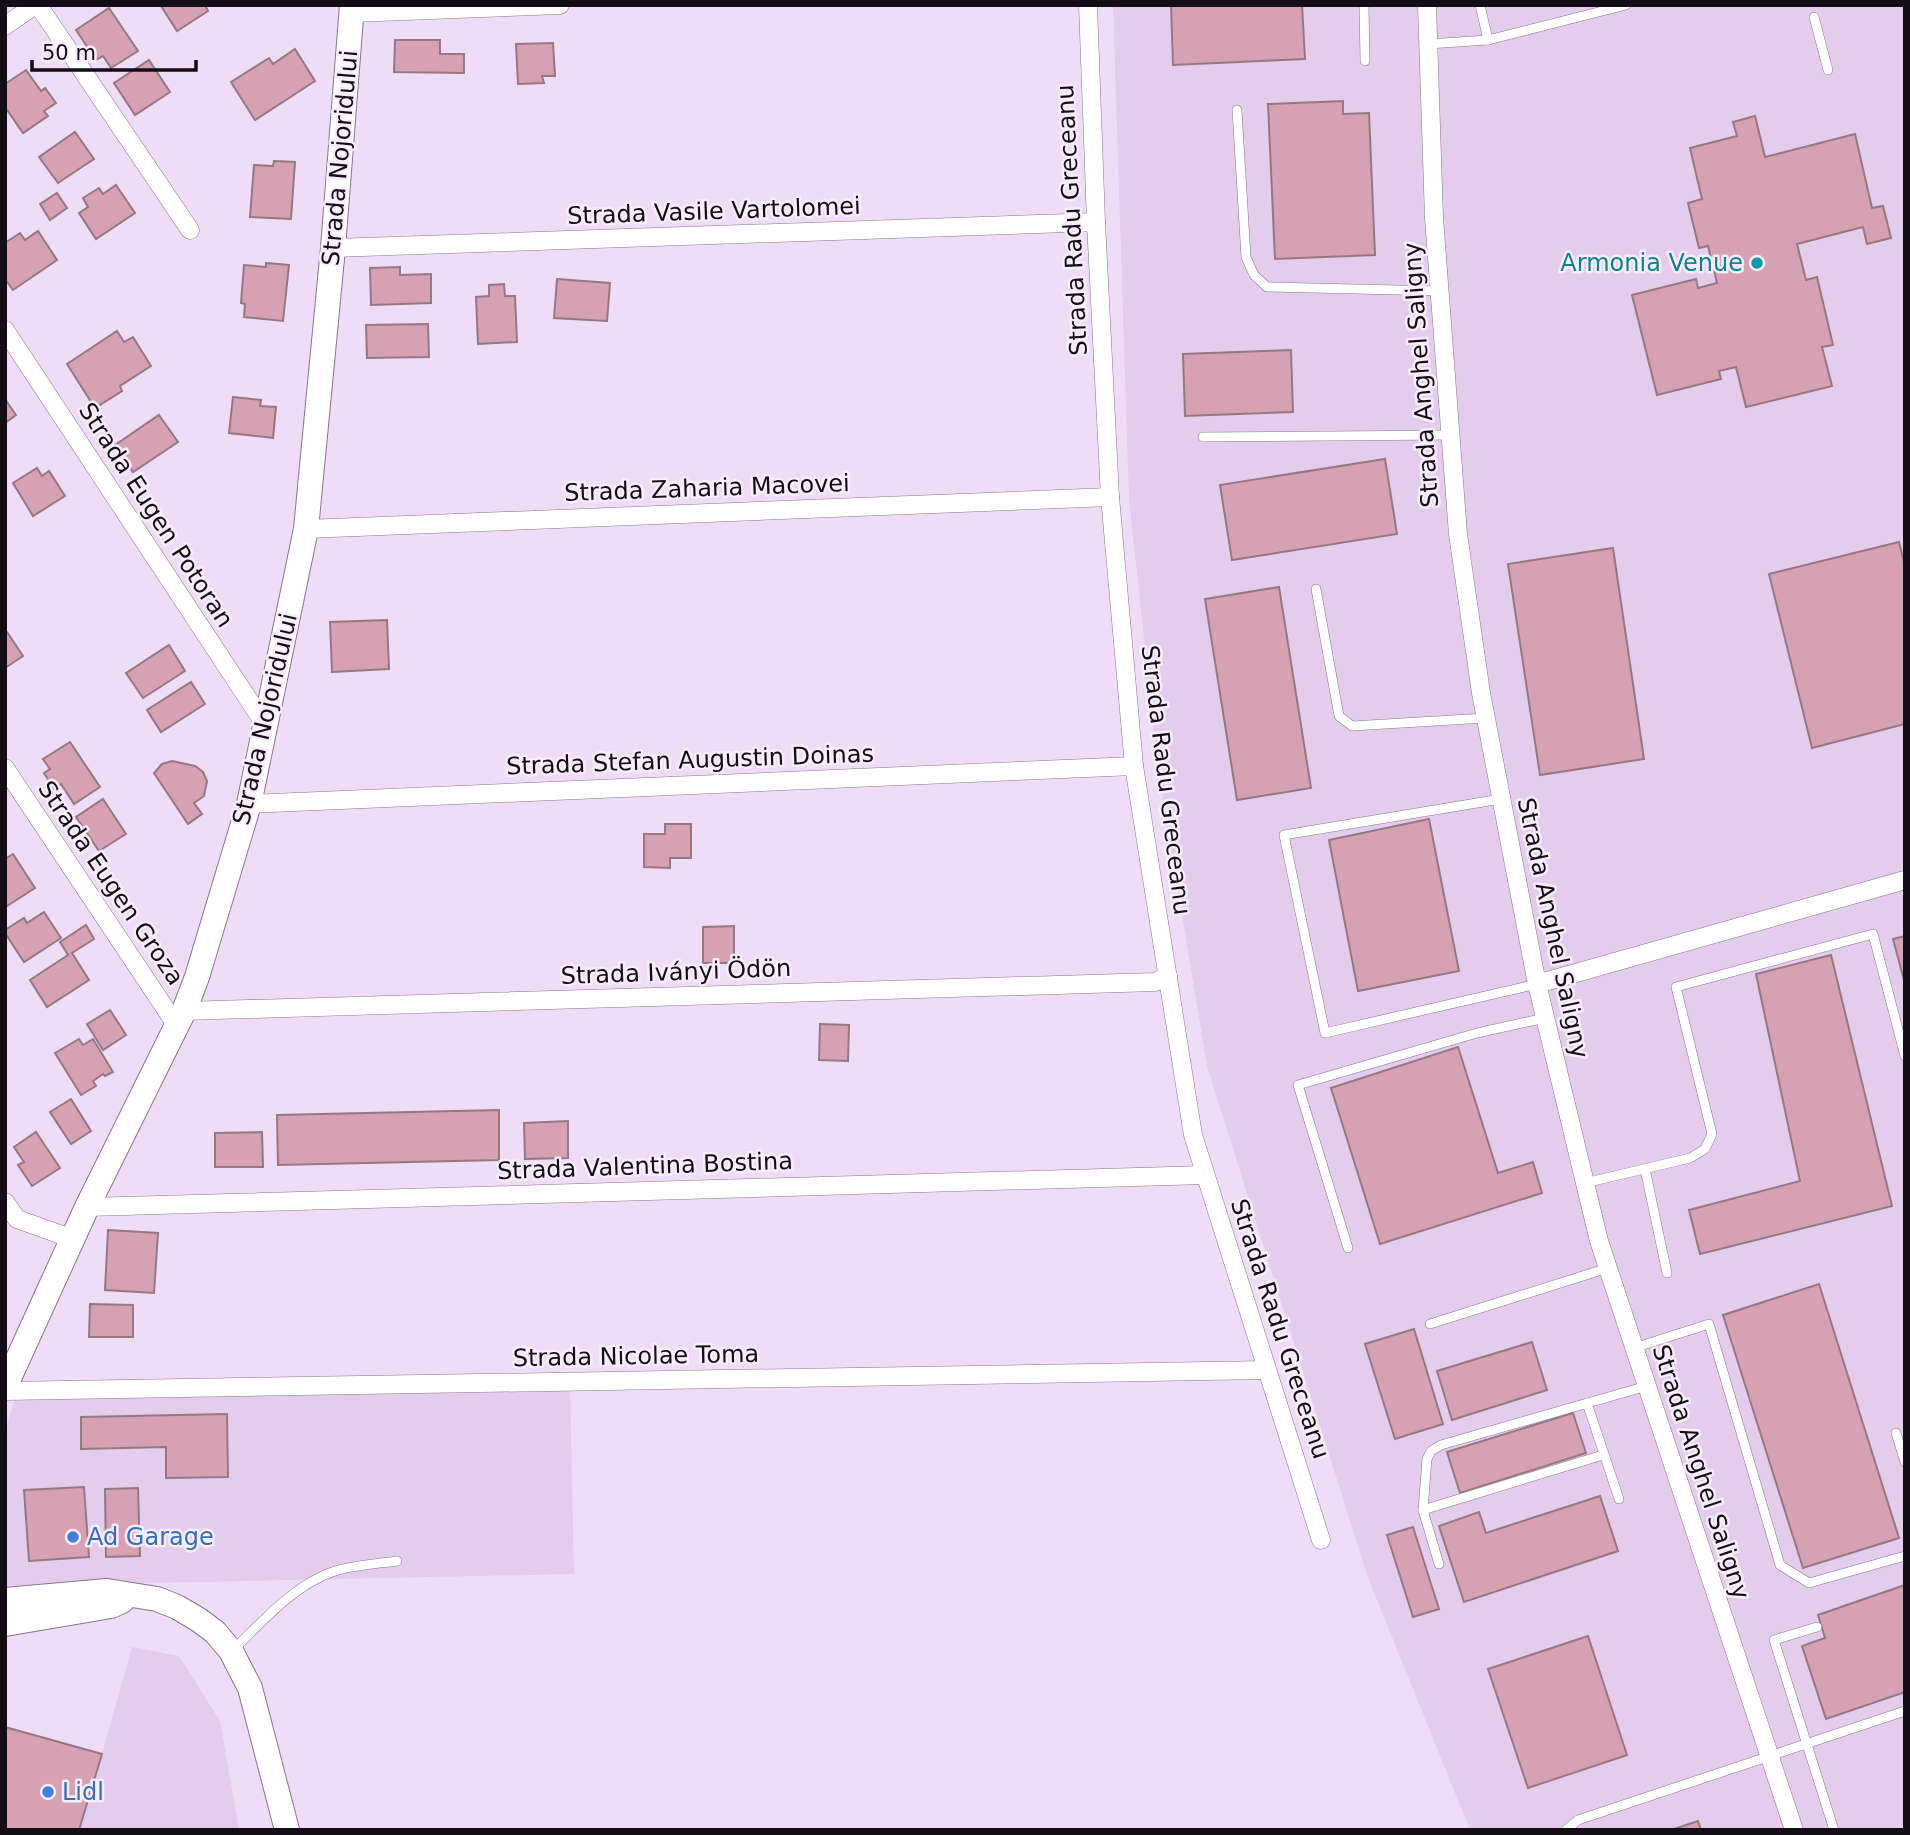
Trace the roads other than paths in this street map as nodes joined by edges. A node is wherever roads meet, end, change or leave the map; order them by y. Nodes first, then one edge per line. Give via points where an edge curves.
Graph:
1 (36, 5) edge
2 (560, 5) edge
3 (1088, 5) edge
4 (1364, 5) edge
5 (1427, 5) edge
6 (1480, 5) edge
7 (1626, 5) edge
8 (352, 9) edge
9 (1814, 18) dead end
10 (5, 26) edge
11 (1489, 40) junction
12 (1428, 44) junction
13 (1365, 61) dead end
14 (1828, 70) dead end
15 (1237, 110) dead end
16 (1096, 222) junction
17 (190, 230) dead end
18 (333, 248) junction
19 (1440, 291) junction
20 (5, 330) edge
21 (1450, 435) junction
22 (1203, 437) dead end
23 (1110, 497) junction
24 (306, 528) junction
25 (1316, 589) dead end
26 (1486, 719) junction
27 (266, 726) junction
28 (1134, 766) junction
29 (5, 768) edge
30 (1501, 799) junction
31 (249, 804) junction
32 (1905, 880) edge
33 (1168, 976) junction
34 (1537, 984) junction
35 (1545, 1017) junction
36 (180, 1018) junction
37 (1905, 1056) edge
38 (1645, 1169) junction
39 (1205, 1175) junction
40 (1585, 1183) junction
41 (5, 1202) edge
42 (87, 1207) junction
43 (11, 1223) edge
44 (73, 1239) junction
45 (1348, 1248) dead end
46 (1608, 1268) junction
47 (1667, 1273) dead end
48 (1430, 1324) dead end
49 (1634, 1348) junction
50 (1267, 1370) junction
51 (1647, 1386) junction
52 (5, 1389) edge
53 (1587, 1403) junction
54 (1896, 1433) dead end
55 (1603, 1455) junction
56 (1905, 1462) edge
57 (1619, 1499) dead end
58 (1423, 1510) junction
59 (1321, 1540) dead end
60 (1905, 1556) edge
61 (397, 1561) dead end
62 (1439, 1564) dead end
63 (135, 1596) junction
64 (5, 1600) edge
65 (5, 1624) edge
66 (1817, 1627) dead end
67 (232, 1651) junction
68 (1905, 1712) edge
69 (1808, 1744) junction
70 (1770, 1757) junction
71 (287, 1830) edge
72 (1566, 1830) edge
73 (1794, 1830) edge
74 (1834, 1830) edge

1 - 10 street
1 - 17 street
2 - 8 street
3 - 16 street, Strada Radu Greceanu
4 - 13 lane
5 - 12 street, Strada Anghel Saligny
6 - 11 lane
7 - 11 lane
8 - 18 main road, Strada Nojoridului
9 - 14 lane
11 - 12 lane
12 - 19 street, Strada Anghel Saligny
15 - 19 lane via 1246,257 1254,275 1268,287
16 - 18 street, Strada Vasile Vartolomei
16 - 23 street, Strada Radu Greceanu
18 - 24 main road, Strada Nojoridului
19 - 21 street, Strada Anghel Saligny
20 - 27 street, Strada Eugen Potoran
21 - 22 lane
21 - 26 street, Strada Anghel Saligny via 1458,534
23 - 24 street, Strada Zaharia Macovei
23 - 28 street, Strada Radu Greceanu
24 - 27 main road, Strada Nojoridului
25 - 26 lane via 1339,716 1345,721 1352,726
26 - 30 street, Strada Anghel Saligny
27 - 31 main road, Strada Nojoridului
28 - 31 street, Strada Stefan Augustin Doinas
28 - 33 street, Strada Radu Greceanu
29 - 36 street, Strada Eugen Groza
30 - 34 street, Strada Anghel Saligny
30 - 34 lane via 1284,835 1325,1033
31 - 36 main road, Strada Nojoridului via 197,977
32 - 34 street
33 - 36 street, Strada Iványi Ödön via 1155,982
33 - 39 street, Strada Radu Greceanu via 1193,1135
34 - 35 street, Strada Anghel Saligny
35 - 40 street, Strada Anghel Saligny
35 - 45 lane via 1298,1085
36 - 42 main road, Strada Nojoridului
37 - 38 lane via 1873,934 1676,987 1712,1135 1705,1149 1690,1158
38 - 40 lane
38 - 47 lane
39 - 42 street, Strada Valentina Bostina
39 - 50 street, Strada Radu Greceanu
40 - 46 street, Strada Anghel Saligny
41 - 43 street
42 - 44 main road, Strada Nojoridului
43 - 44 street
44 - 52 main road, Strada Nojoridului
46 - 48 lane
46 - 49 street, Strada Anghel Saligny
49 - 51 street, Strada Anghel Saligny
49 - 60 lane via 1709,1324 1780,1565 1809,1583
50 - 52 street, Strada Nicolae Toma
50 - 59 street, Strada Radu Greceanu
51 - 53 lane
51 - 70 street, Strada Anghel Saligny
53 - 55 lane
53 - 58 lane via 1431,1451
54 - 56 lane
55 - 57 lane
55 - 58 lane
58 - 62 lane
61 - 67 lane via 333,1571 312,1581
63 - 64 main road via 107,1591
63 - 65 main road via 111,1606
63 - 67 main road via 177,1607 215,1632
66 - 69 lane via 1774,1640
67 - 71 main road via 250,1688
68 - 69 lane
69 - 70 lane
69 - 74 lane
70 - 72 lane via 1578,1819
70 - 73 street, Strada Anghel Saligny

